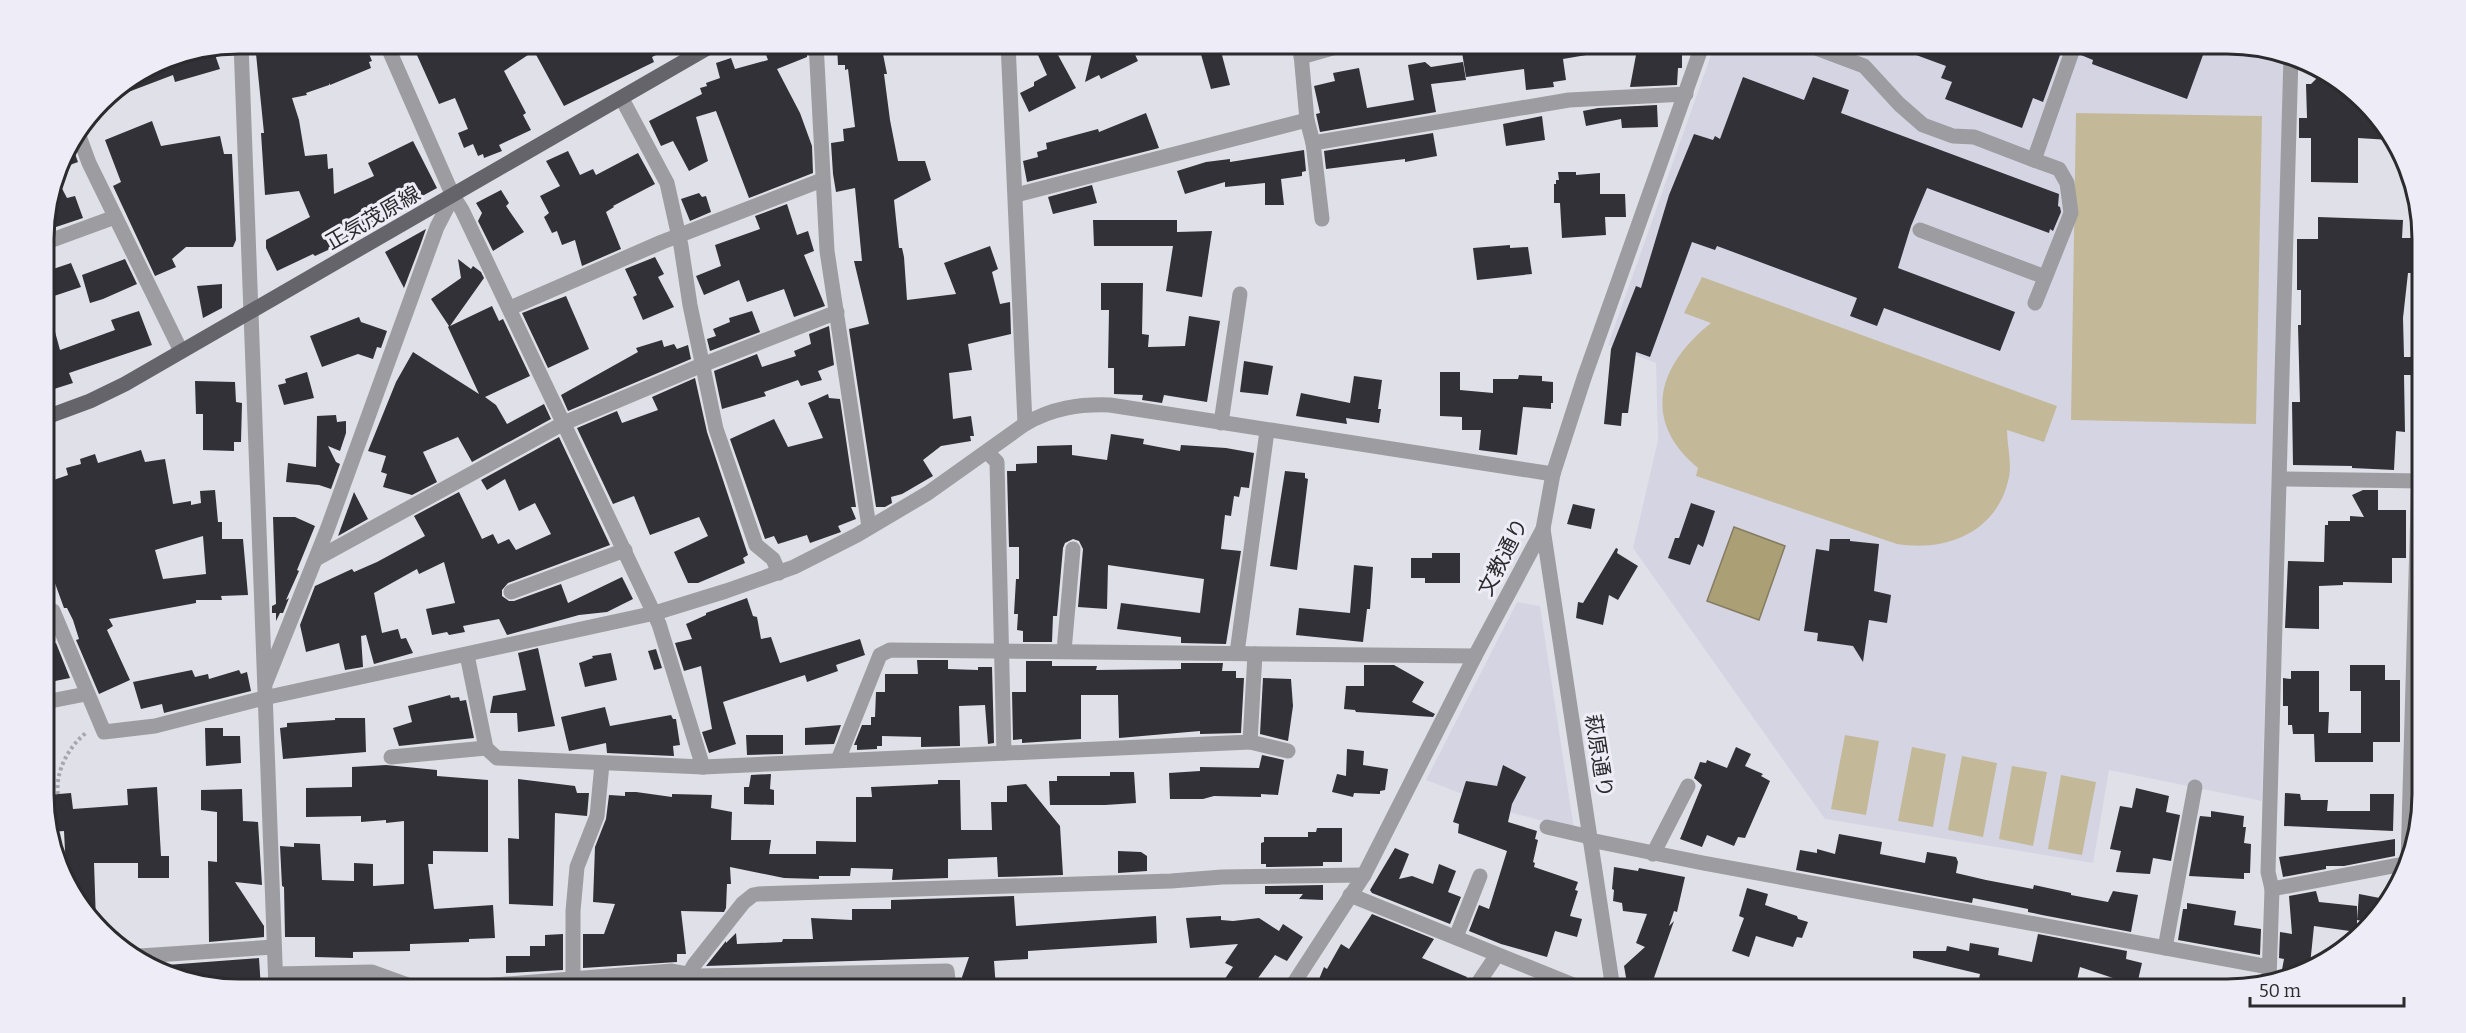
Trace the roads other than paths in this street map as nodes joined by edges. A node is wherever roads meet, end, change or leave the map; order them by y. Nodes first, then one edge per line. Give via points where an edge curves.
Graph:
1 (242, 54) edge
2 (390, 54) edge
3 (699, 54) edge
4 (816, 54) edge
5 (1009, 54) edge
6 (1301, 54) edge
7 (1700, 54) edge
8 (1832, 54) edge
9 (2071, 54) edge
10 (2291, 66) edge
11 (1686, 94) junction
12 (622, 99) junction
13 (1307, 120) junction
14 (81, 142) edge
15 (1313, 143) junction
16 (2034, 160) junction
17 (822, 180) junction
18 (1016, 195) junction
19 (453, 196) junction
20 (115, 217) junction
21 (1323, 219) dead end
22 (1920, 230) dead end
23 (679, 236) junction
24 (54, 239) edge
25 (2045, 277) junction
26 (1240, 294) dead end
27 (2035, 303) dead end
28 (510, 308) junction
29 (837, 312) junction
30 (253, 313) junction
31 (181, 351) junction
32 (702, 364) junction
33 (54, 414) edge
34 (564, 423) junction
35 (1221, 423) junction
36 (1025, 424) junction
37 (1267, 431) junction
38 (987, 452) junction
39 (1553, 474) junction
40 (2280, 479) junction
41 (2412, 481) edge
42 (869, 527) junction
43 (1543, 529) junction
44 (1073, 549) dead end
45 (625, 550) junction
46 (316, 559) junction
47 (779, 573) junction
48 (512, 592) dead end
49 (655, 613) junction
50 (54, 614) edge
51 (1002, 651) junction
52 (1064, 651) junction
53 (1237, 652) junction
54 (1255, 654) junction
55 (467, 655) junction
56 (1475, 656) junction
57 (264, 693) junction
58 (86, 694) junction
59 (54, 700) edge
60 (2412, 736) edge
61 (1250, 742) junction
62 (486, 748) junction
63 (1288, 751) dead end
64 (1004, 753) junction
65 (391, 757) dead end
66 (838, 760) junction
67 (602, 764) junction
68 (703, 767) junction
69 (1688, 786) dead end
70 (2195, 787) dead end
71 (2409, 822) edge
72 (1548, 827) dead end
73 (1590, 838) junction
74 (1653, 854) junction
75 (2397, 865) edge
76 (1364, 876) junction
77 (1480, 876) dead end
78 (2272, 889) junction
79 (1350, 895) junction
80 (1456, 937) junction
81 (274, 947) junction
82 (2165, 948) junction
83 (149, 955) edge
84 (1497, 955) junction
85 (2269, 973) edge
86 (687, 975) junction
87 (276, 979) edge
88 (305, 979) edge
89 (386, 979) edge
90 (573, 979) edge
91 (593, 979) edge
92 (685, 979) edge
93 (689, 979) edge
94 (763, 979) edge
95 (855, 979) edge
96 (948, 979) edge
97 (1296, 979) edge
98 (1481, 979) edge
99 (1558, 979) edge
100 (1611, 979) edge

1 - 30 street
2 - 19 street
3 - 12 main road, 正気茂原線
4 - 17 street
5 - 18 street
6 - 13 street
7 - 11 street, 文教通り
8 - 16 street via 1864,66 1923,125 1953,136 1974,137
9 - 16 street
10 - 40 street
11 - 15 street via 1569,100
11 - 39 street, 文教通り
12 - 19 main road, 正気茂原線
12 - 23 street via 667,183
13 - 15 street
13 - 18 street
14 - 20 street
15 - 21 street
16 - 25 street via 2059,169 2070,198 2071,213
17 - 23 street
17 - 29 street via 827,251
18 - 36 street
19 - 28 street
19 - 30 main road, 正気茂原線
19 - 46 street via 437,227
20 - 24 street
20 - 31 street
22 - 25 street
23 - 28 street
23 - 32 street
25 - 27 street
26 - 35 street
28 - 34 street
29 - 32 street
29 - 42 street
30 - 31 main road, 正気茂原線
30 - 57 street
31 - 33 main road, 正気茂原線 via 125,384
32 - 34 street
32 - 47 street via 716,429 756,545 772,559
34 - 45 street
34 - 46 street
35 - 36 street via 1093,404 1043,413
35 - 37 street
36 - 38 street
37 - 39 street
37 - 53 street
38 - 42 street
38 - 51 street via 997,462
39 - 43 street, 文教通り
40 - 41 street
40 - 78 street via 2268,872
42 - 47 street
43 - 56 street, 文教通り
43 - 73 street, 萩原通り
44 - 52 street
45 - 48 street
45 - 49 street
46 - 57 street
47 - 49 street
49 - 55 street
49 - 68 street
50 - 58 street
51 - 52 street
51 - 64 street
51 - 66 street via 884,651
52 - 53 street
53 - 54 street
54 - 56 street
54 - 61 street
55 - 57 street
55 - 62 street
56 - 76 street, 文教通り
57 - 58 street via 155,726 104,732
57 - 81 street
58 - 59 street
60 - 71 street
61 - 63 street
61 - 64 street
62 - 65 street
62 - 67 street via 497,759
64 - 66 street
66 - 68 street
67 - 68 street
67 - 90 street via 597,816 577,867
69 - 74 street
70 - 82 street
72 - 73 street
73 - 74 street
73 - 100 street, 萩原通り
74 - 82 street
75 - 78 street
76 - 79 street, 文教通り
76 - 86 street via 1222,877 758,894 747,898
77 - 80 street
78 - 85 street
79 - 80 street
79 - 97 street, 文教通り
80 - 84 street
81 - 83 street
81 - 87 street
82 - 85 street
84 - 98 street
84 - 99 street
86 - 91 street via 672,971
86 - 92 street
86 - 93 street
86 - 94 street
88 - 89 street via 372,972
95 - 96 street via 947,971

